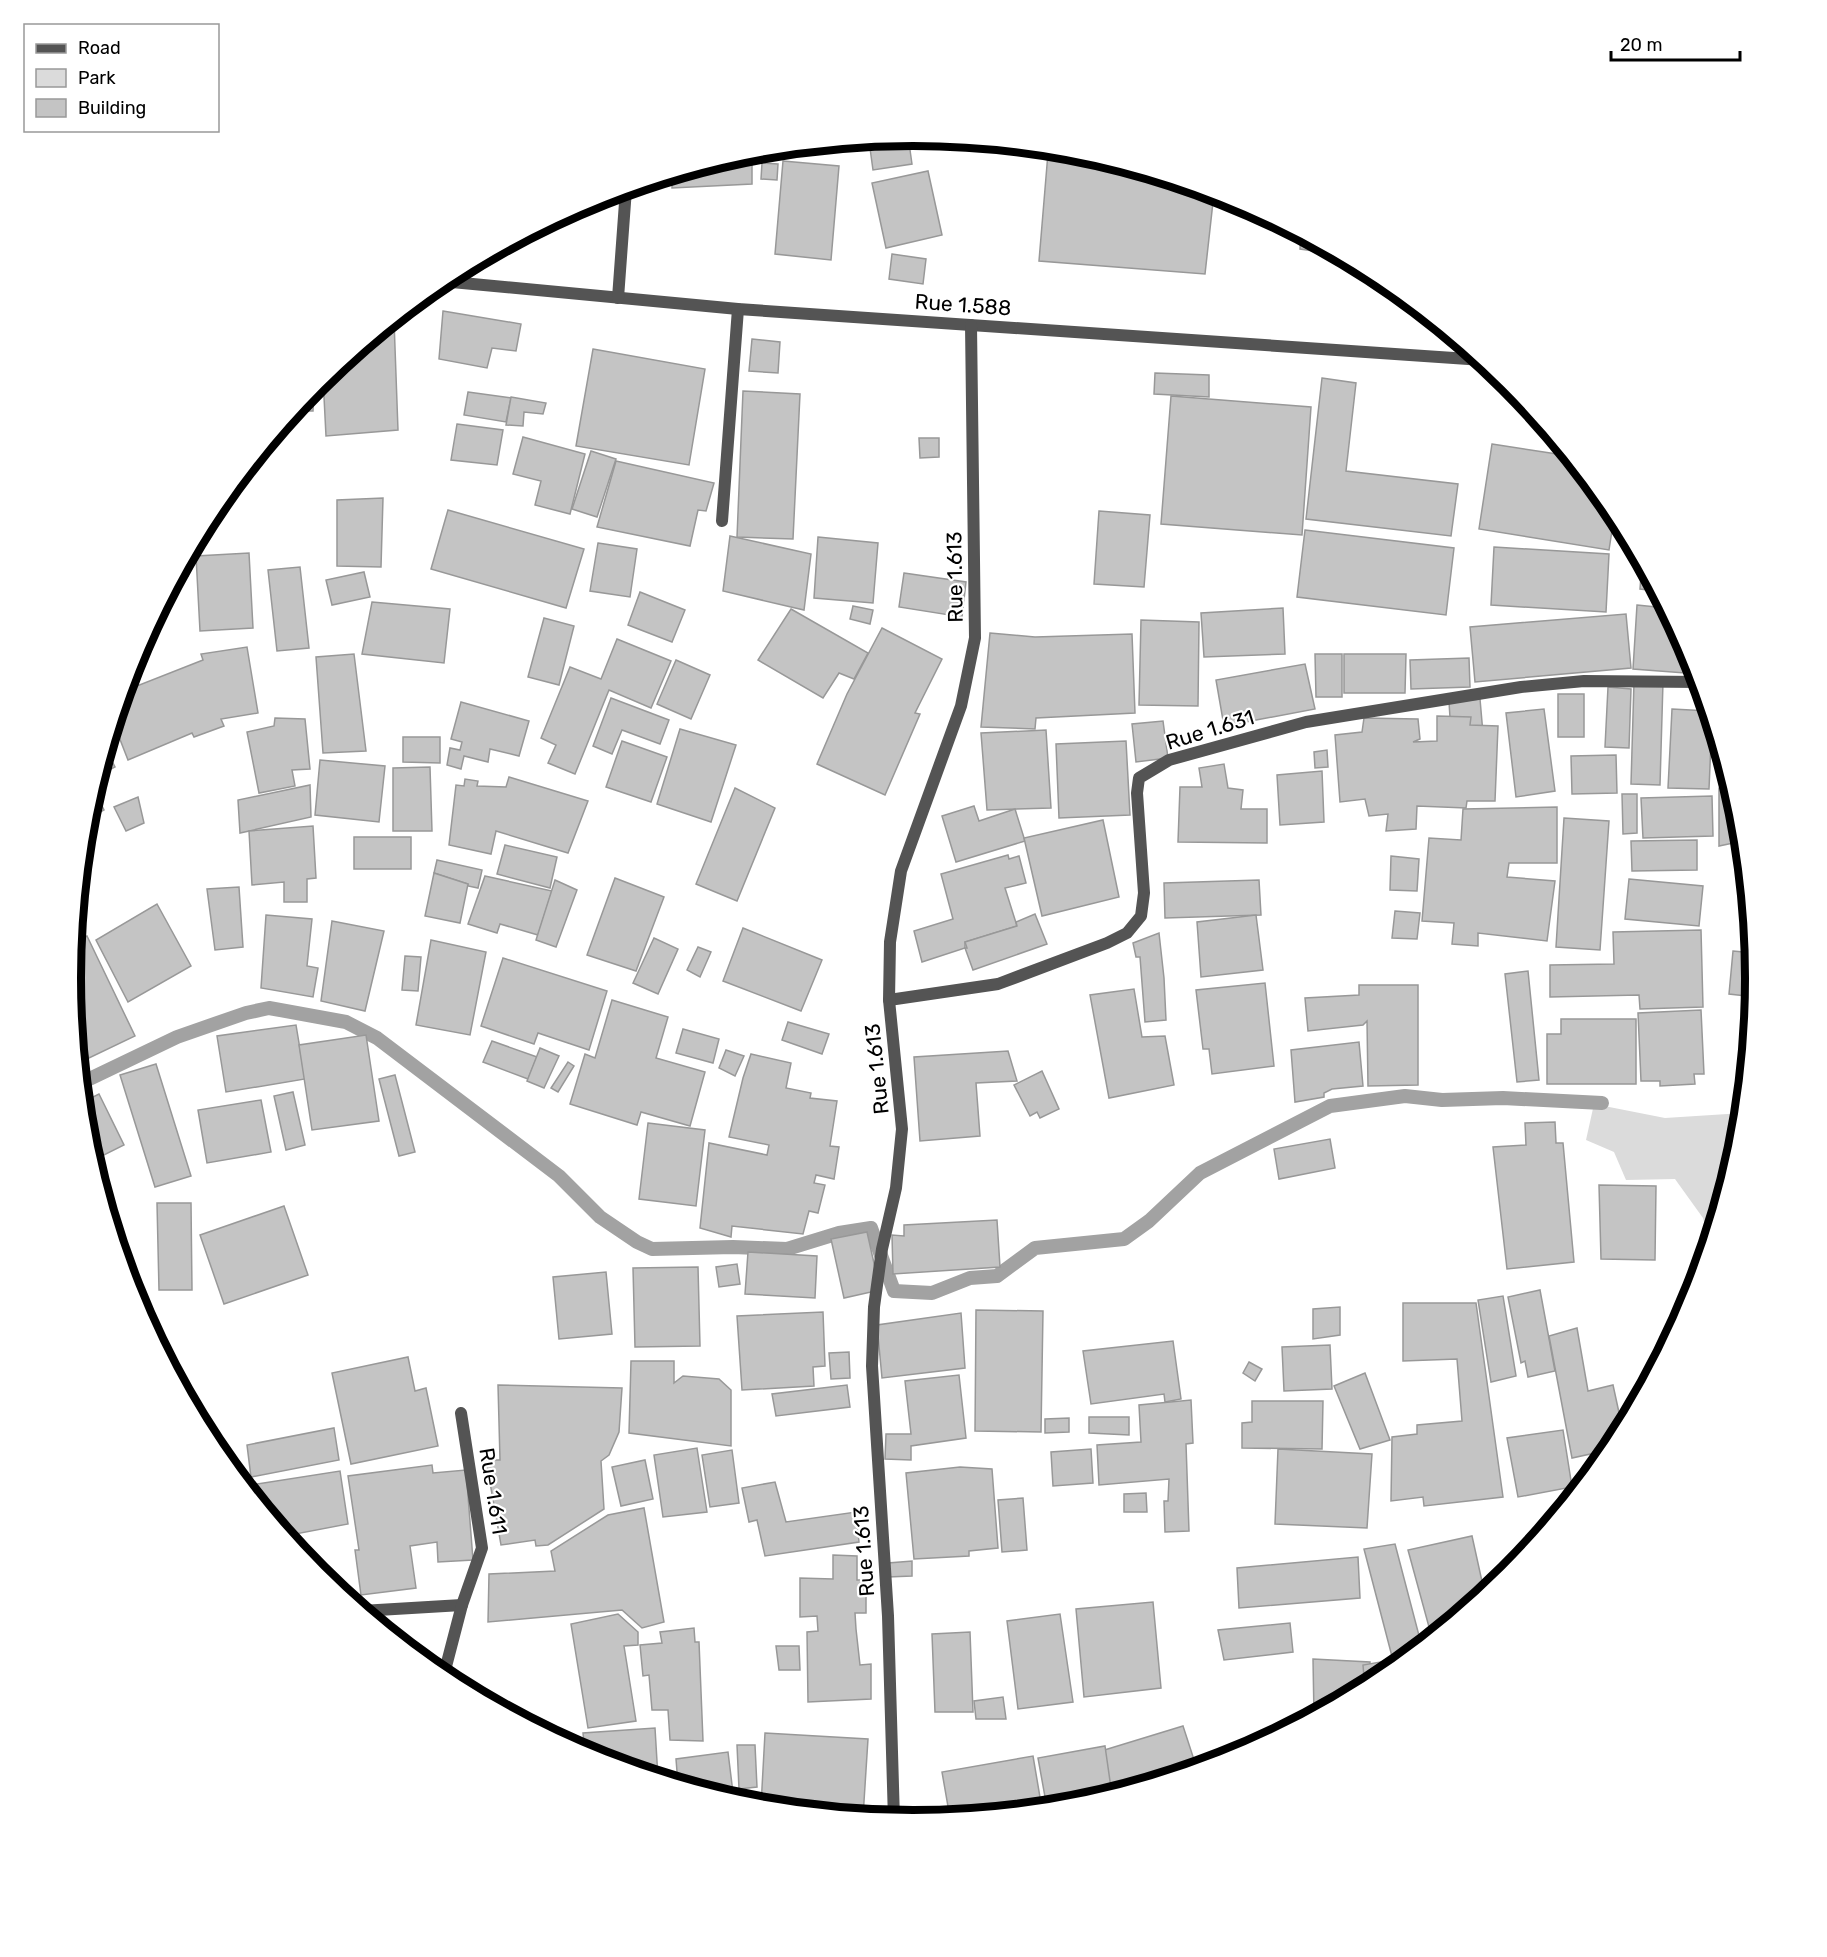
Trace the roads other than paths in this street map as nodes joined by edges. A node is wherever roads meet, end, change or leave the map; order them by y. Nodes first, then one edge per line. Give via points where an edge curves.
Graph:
1 (625, 198) edge
2 (457, 283) edge
3 (618, 298) junction
4 (738, 309) junction
5 (971, 325) junction
6 (1468, 359) edge
7 (722, 520) dead end
8 (1691, 682) edge
9 (889, 1000) junction
10 (461, 1413) dead end
11 (462, 1605) junction
12 (373, 1610) edge
13 (446, 1667) edge
14 (894, 1810) edge

1 - 3 street
2 - 3 street, Rue 1.588
3 - 4 street, Rue 1.588
4 - 5 street, Rue 1.588
4 - 7 street
5 - 6 street, Rue 1.588
5 - 9 street, Rue 1.613 via 975,638 961,706 901,871 890,942
8 - 9 street, Rue 1.631 via 1584,681 1521,687 1306,722 1169,760 1139,778 1144,893 1141,916 1127,933 998,984
9 - 14 street, Rue 1.613 via 902,1129 896,1188 874,1307 872,1366 888,1616
10 - 11 street, Rue 1.611 via 482,1548
11 - 12 street
11 - 13 street, Rue 1.611

